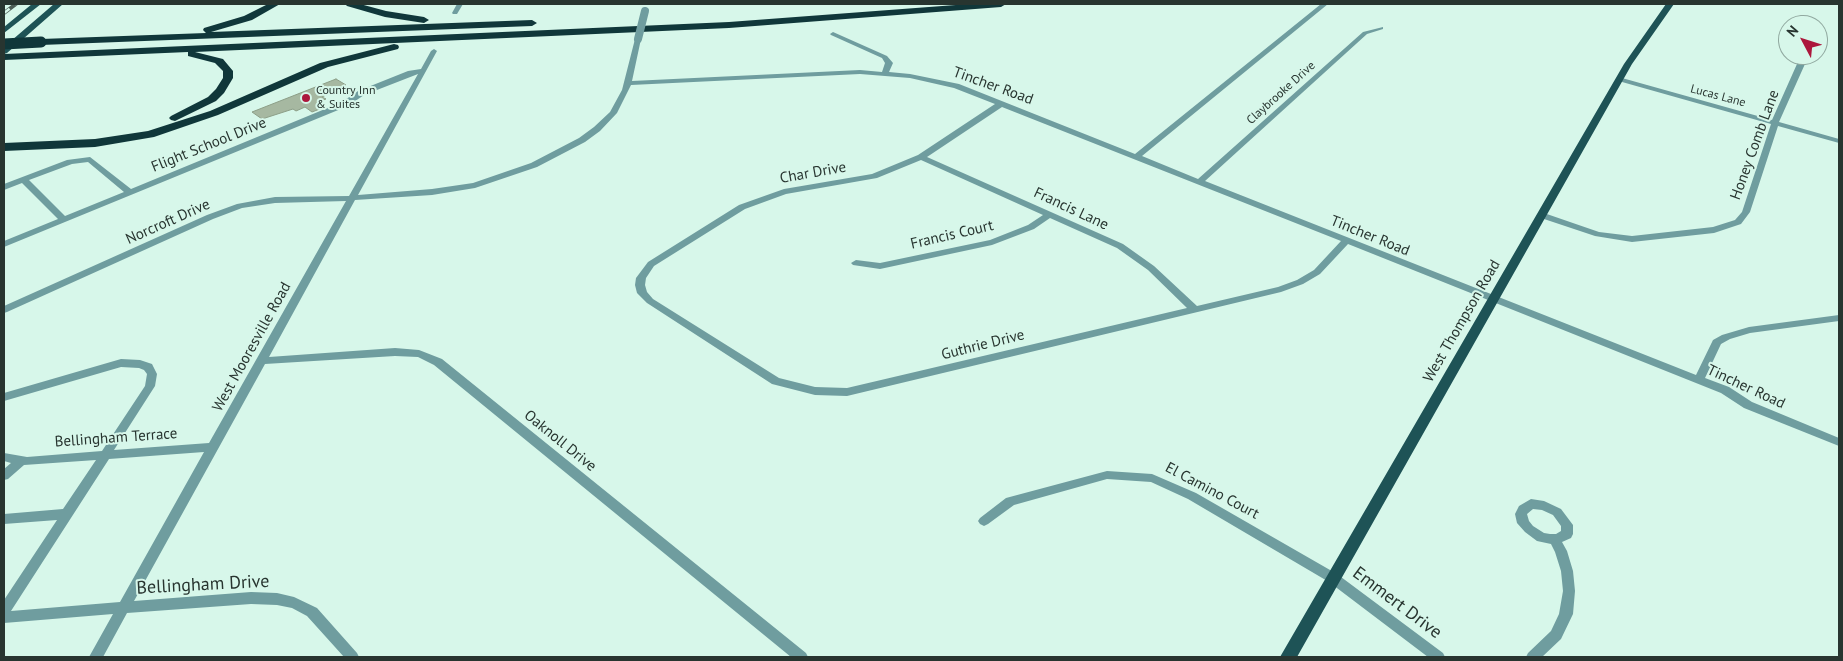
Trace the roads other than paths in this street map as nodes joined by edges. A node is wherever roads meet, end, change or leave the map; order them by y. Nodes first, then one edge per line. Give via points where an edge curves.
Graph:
1 (37, 4) edge
2 (59, 4) edge
3 (275, 4) edge
4 (350, 4) edge
5 (460, 4) edge
6 (890, 4) edge
7 (1001, 4) edge
8 (1326, 4) edge
9 (1670, 4) edge
10 (646, 7) edge
11 (455, 13) dead end
12 (508, 24) junction
13 (1381, 28) dead end
14 (4, 31) edge
15 (833, 34) dead end
16 (484, 36) junction
17 (125, 40) junction
18 (4, 44) edge
19 (41, 49) junction
20 (4, 50) edge
21 (434, 51) dead end
22 (4, 57) edge
23 (1801, 65) edge
24 (424, 70) junction
25 (885, 73) junction
26 (1619, 80) junction
27 (627, 82) junction
28 (1002, 103) junction
29 (1775, 124) junction
30 (1839, 141) edge
31 (4, 142) edge
32 (4, 147) edge
33 (1136, 156) junction
34 (921, 157) junction
35 (23, 179) junction
36 (1199, 182) junction
37 (4, 187) edge
38 (129, 192) junction
39 (352, 198) junction
40 (1050, 214) junction
41 (1541, 215) junction
42 (63, 219) junction
43 (1346, 241) junction
44 (4, 244) edge
45 (856, 263) dead end
46 (640, 284) joint
47 (1493, 300) junction
48 (1194, 309) junction
49 (4, 310) edge
50 (1839, 318) edge
51 (260, 361) junction
52 (1698, 380) junction
53 (4, 397) edge
54 (1839, 442) edge
55 (213, 447) junction
56 (106, 455) junction
57 (4, 457) edge
58 (22, 460) junction
59 (4, 476) edge
60 (67, 514) junction
61 (4, 519) edge
62 (984, 522) dead end
63 (1554, 539) dead end
64 (1333, 578) junction
65 (124, 608) junction
66 (4, 611) edge
67 (4, 617) edge
68 (96, 657) edge
69 (352, 657) edge
70 (801, 657) edge
71 (1288, 657) edge
72 (1438, 657) edge
73 (1533, 657) edge

1 - 14 main road
2 - 20 main road
3 - 17 highway via 248,18 216,28
4 - 12 highway via 402,18
5 - 11 street
6 - 12 highway via 729,15
7 - 16 highway via 791,21
8 - 33 street
9 - 26 main road, West Thompson Road
10 - 27 street, Norcroft Drive, bridge
12 - 17 highway
13 - 36 street, Claybrooke Drive via 1365,33
15 - 25 street via 883,56 889,63
16 - 19 highway
16 - 32 highway via 401,46 343,59 202,118 150,134 95,143
17 - 19 highway
18 - 19 highway, bridge
19 - 22 highway via 26,56
19 - 31 highway via 53,57 192,54 219,61 225,66 228,78 220,91 201,106 155,126 107,136
21 - 24 street, West Mooresville Road
23 - 29 street, Honey Comb Lane
24 - 38 street, Flight School Drive via 411,72 336,108
24 - 39 street, West Mooresville Road
25 - 27 street, Tincher Road
25 - 28 street, Tincher Road via 945,83
26 - 29 street, Lucas Lane
26 - 41 main road, West Thompson Road
27 - 39 street, Norcroft Drive via 618,106 597,129 568,149 534,165 459,188
28 - 33 street, Tincher Road
28 - 34 street, Char Drive
29 - 30 street, Lucas Lane
29 - 41 street, Honey Comb Lane via 1746,212 1730,226 1627,239 1598,234
33 - 36 street, Tincher Road
34 - 40 street, Francis Lane
34 - 46 street, Char Drive via 874,176 784,192 749,204 651,264 644,271
35 - 37 street
35 - 38 street via 70,162 90,159
35 - 42 street
36 - 43 street, Tincher Road
38 - 42 street, Flight School Drive
39 - 49 street, Norcroft Drive via 275,200 240,206
39 - 51 street, West Mooresville Road
40 - 45 street, Francis Court via 1031,227 992,242 880,266
40 - 48 street, Francis Lane via 1120,246 1151,268
41 - 47 main road, West Thompson Road
42 - 44 street, Flight School Drive
43 - 47 street, Tincher Road
43 - 48 street, Guthrie Drive via 1317,272 1300,282
46 - 48 street, Guthrie Drive via 642,293 650,301 772,379 799,388 830,392 868,388
47 - 52 street, Tincher Road
47 - 64 main road, West Thompson Road
50 - 52 street via 1748,330 1726,337 1713,349
51 - 55 street, West Mooresville Road
51 - 70 street, Oaknoll Drive via 395,352 419,354 438,362
52 - 54 street, Tincher Road via 1732,394 1750,406
53 - 56 street via 112,364 145,365 152,374 152,383
55 - 56 street, Bellingham Terrace
55 - 65 street, West Mooresville Road
56 - 58 street, Bellingham Terrace
56 - 60 street
57 - 58 street, Bellingham Terrace
58 - 59 street
60 - 61 street
60 - 66 street
62 - 64 street, El Camino Court via 1010,501 1107,475 1152,478 1192,496
63 - 73 street via 1567,571 1566,614 1556,635
64 - 71 main road, West Thompson Road
64 - 72 street, Emmert Drive
65 - 67 street, Bellingham Drive
65 - 68 street, West Mooresville Road
65 - 69 street, Bellingham Drive via 251,598 282,599 312,612

